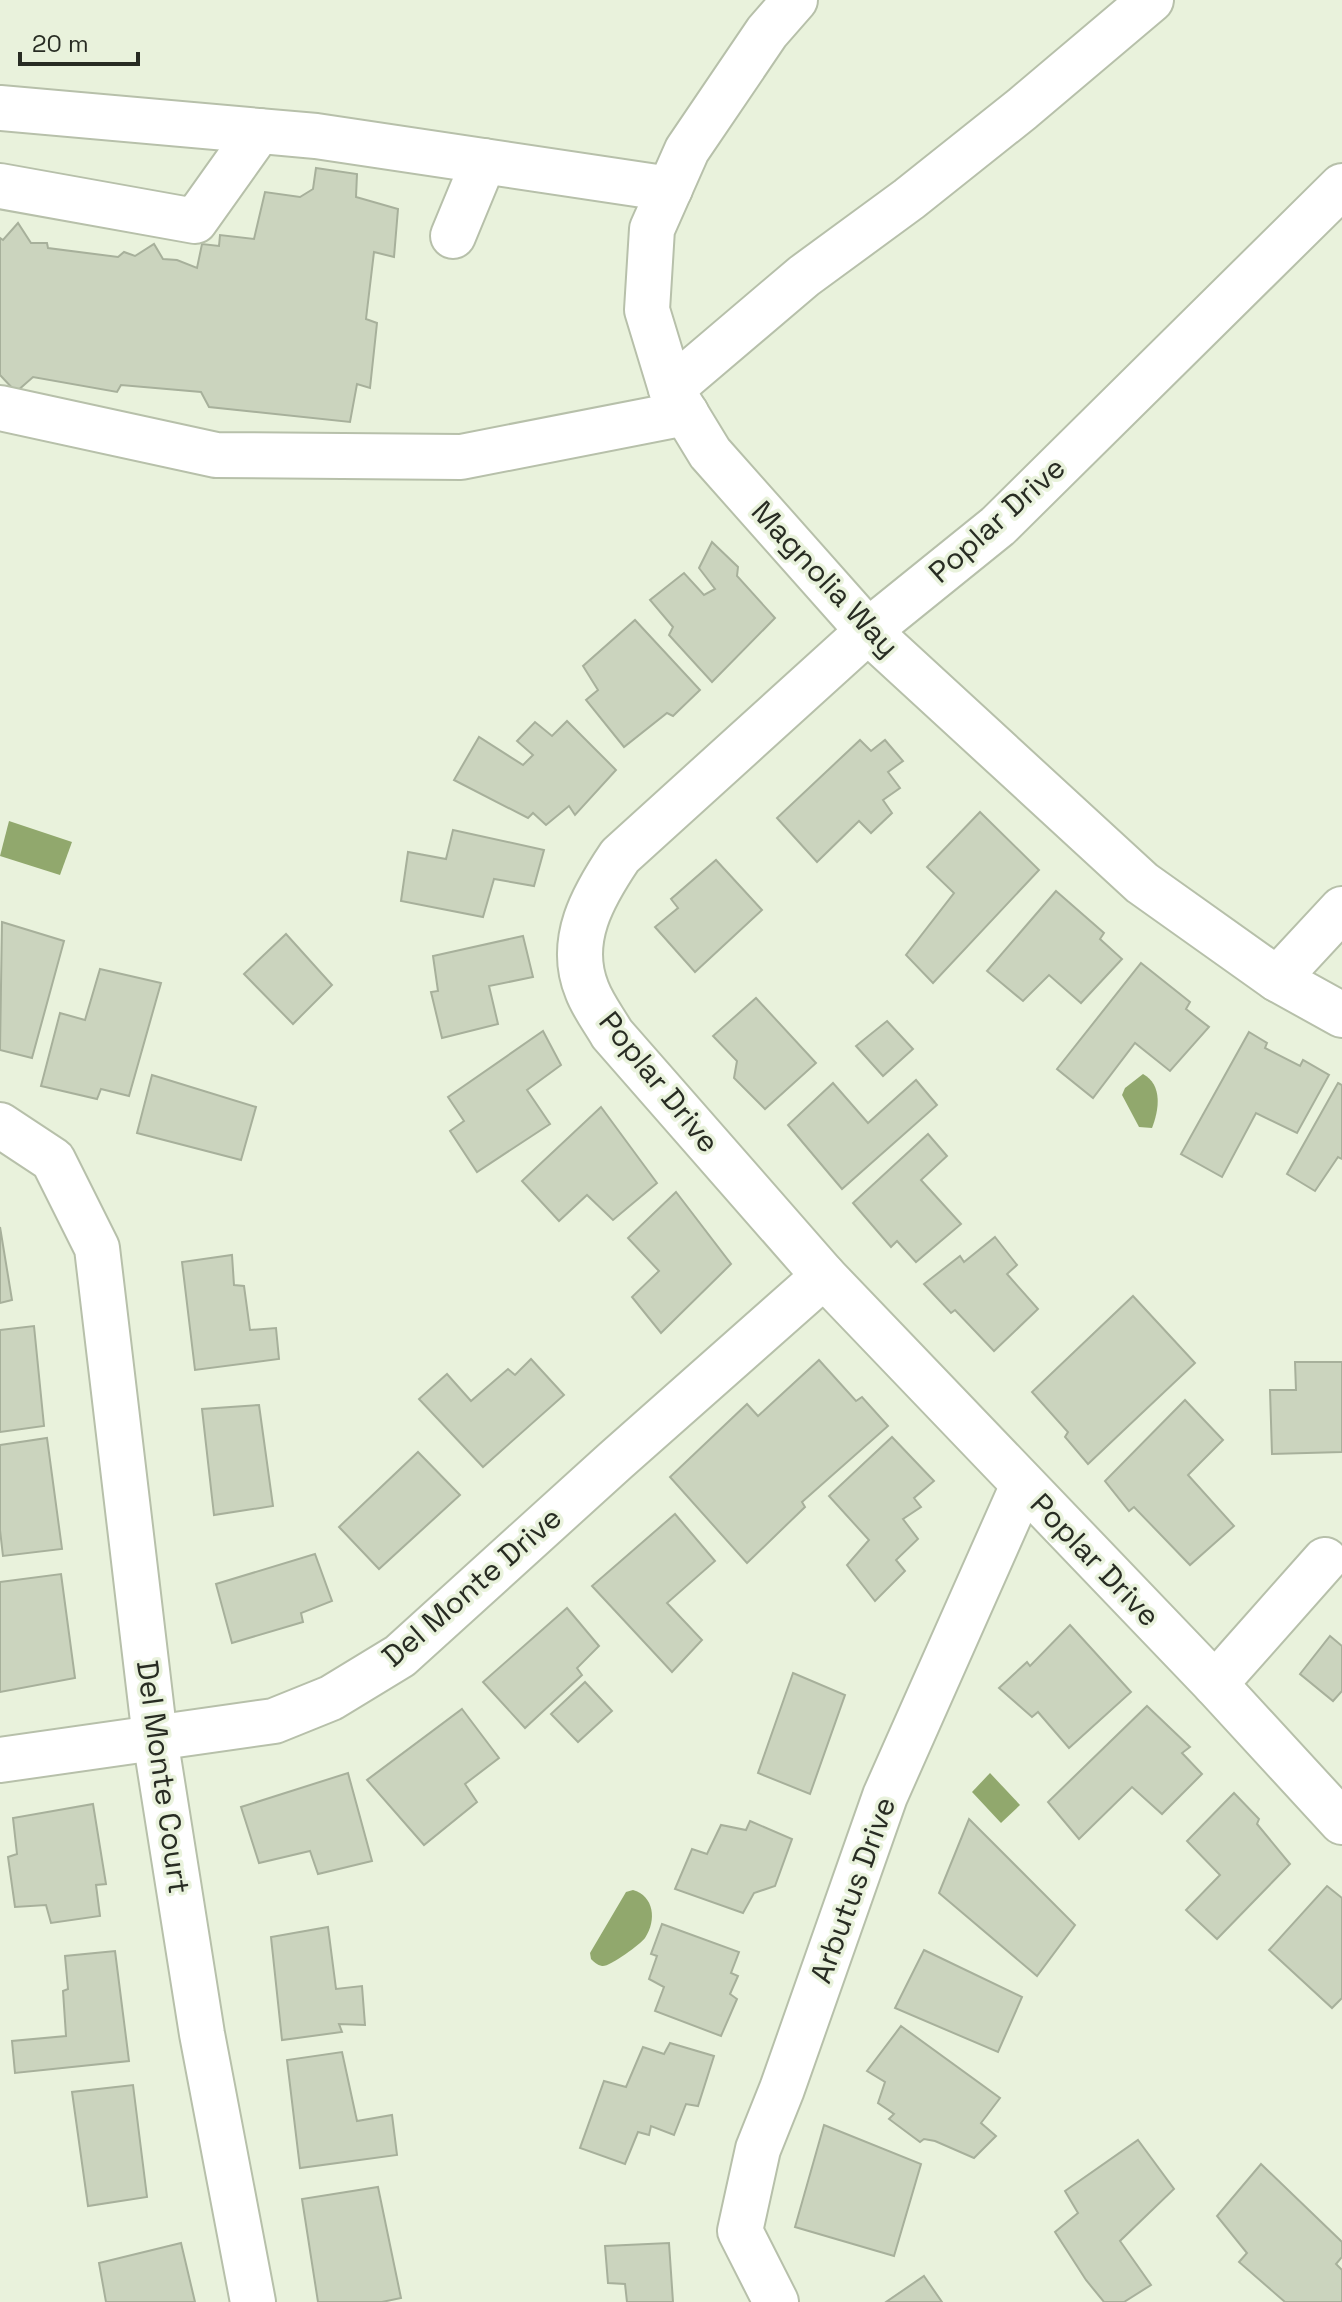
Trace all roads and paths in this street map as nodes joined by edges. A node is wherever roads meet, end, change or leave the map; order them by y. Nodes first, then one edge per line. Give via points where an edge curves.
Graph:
1 (795, 0) edge
2 (1151, 0) edge
3 (0, 108) edge
4 (259, 131) junction
5 (484, 161) junction
6 (0, 186) edge
7 (1342, 186) edge
8 (670, 189) junction
9 (453, 236) dead end
10 (678, 401) junction
11 (0, 408) edge
12 (868, 631) junction
13 (1342, 909) edge
14 (1277, 979) junction
15 (1342, 1015) edge
16 (0, 1125) edge
17 (824, 1276) junction
18 (1023, 1485) junction
19 (1325, 1560) dead end
20 (1215, 1684) junction
21 (155, 1738) junction
22 (0, 1760) edge
23 (1342, 1822) edge
24 (253, 2302) edge
25 (776, 2302) edge

1 - 8 street, Magnolia Way via 767,32 687,150
2 - 10 street via 909,199 804,276
3 - 4 street
4 - 5 street
4 - 6 street via 195,221
5 - 8 street
5 - 9 street
7 - 12 street, Poplar Drive via 998,526
8 - 10 street, Magnolia Way via 652,229 647,310
10 - 11 street via 461,457 216,455
10 - 12 street, Magnolia Way via 710,453
12 - 14 street, Magnolia Way via 1142,883
12 - 17 street, Poplar Drive via 620,856 593,896 579,944 586,989 612,1034
13 - 14 street
14 - 15 street, Magnolia Way
16 - 21 street, Del Monte Court via 53,1160 97,1248
17 - 18 street, Poplar Drive
17 - 21 street, Del Monte Drive via 400,1656 331,1698 274,1721
18 - 20 street, Poplar Drive
18 - 25 street, Arbutus Drive via 885,1796 758,2149 740,2231
19 - 20 street
20 - 23 street, Poplar Drive
21 - 22 street, Del Monte Drive
21 - 24 street, Del Monte Court via 202,2034

